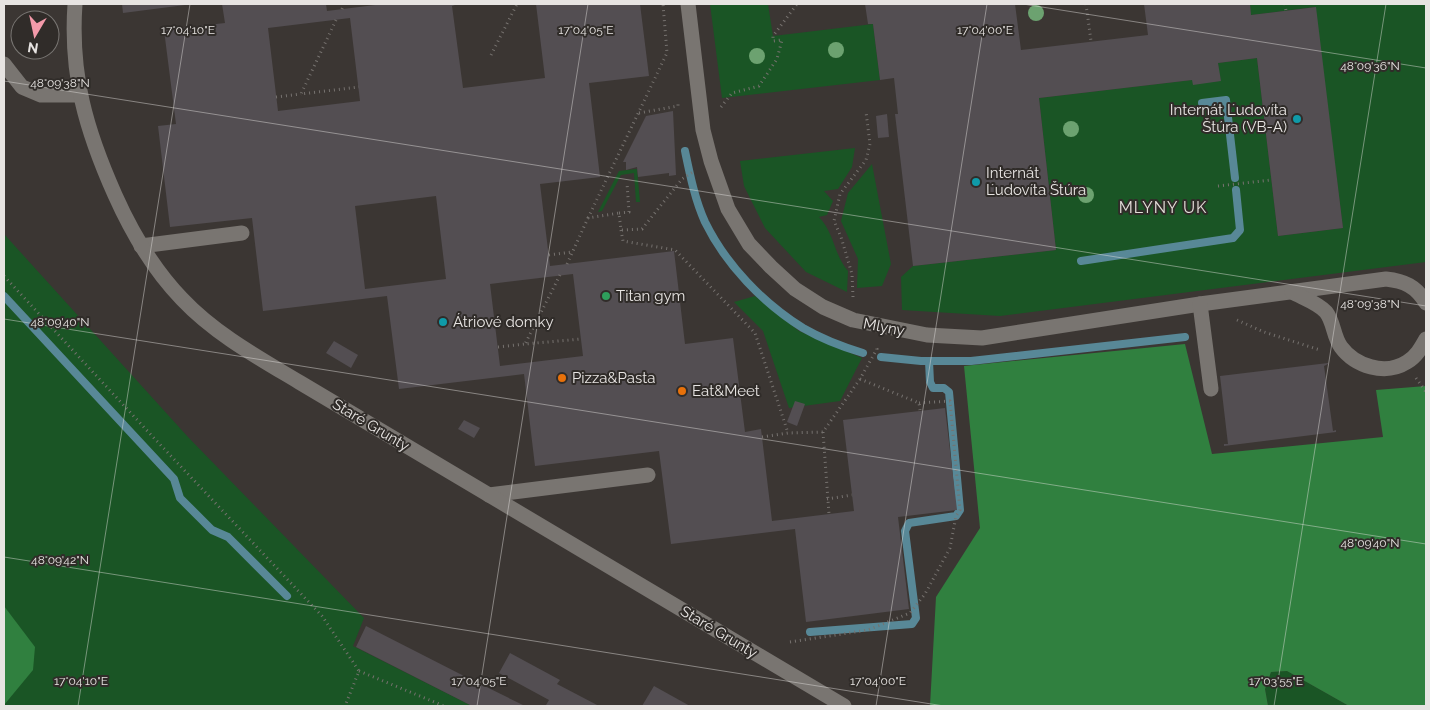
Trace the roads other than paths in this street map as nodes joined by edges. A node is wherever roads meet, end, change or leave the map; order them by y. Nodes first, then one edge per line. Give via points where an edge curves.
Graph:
1 (75, 4) edge
2 (688, 4) edge
3 (4, 64) edge
4 (80, 95) junction
5 (242, 233) dead end
6 (141, 246) junction
7 (1292, 292) junction
8 (1426, 303) edge
9 (1200, 304) junction
10 (1426, 339) edge
11 (1211, 389) dead end
12 (648, 475) dead end
13 (489, 495) junction
14 (844, 706) edge

1 - 4 street, Staré Grunty via 75,64
2 - 9 street, Mlyny via 703,130 728,209 749,244 771,267 823,307 853,320 927,335 982,338
3 - 4 street via 22,87 41,95
4 - 6 street, Staré Grunty via 105,172
5 - 6 street
6 - 13 street, Staré Grunty via 182,300 220,332
7 - 8 street, Mlyny via 1399,280 1420,293
7 - 9 street, Mlyny
7 - 10 street via 1324,310 1341,347 1354,361 1372,368 1406,363 1417,354
9 - 11 street
12 - 13 street
13 - 14 street, Staré Grunty

